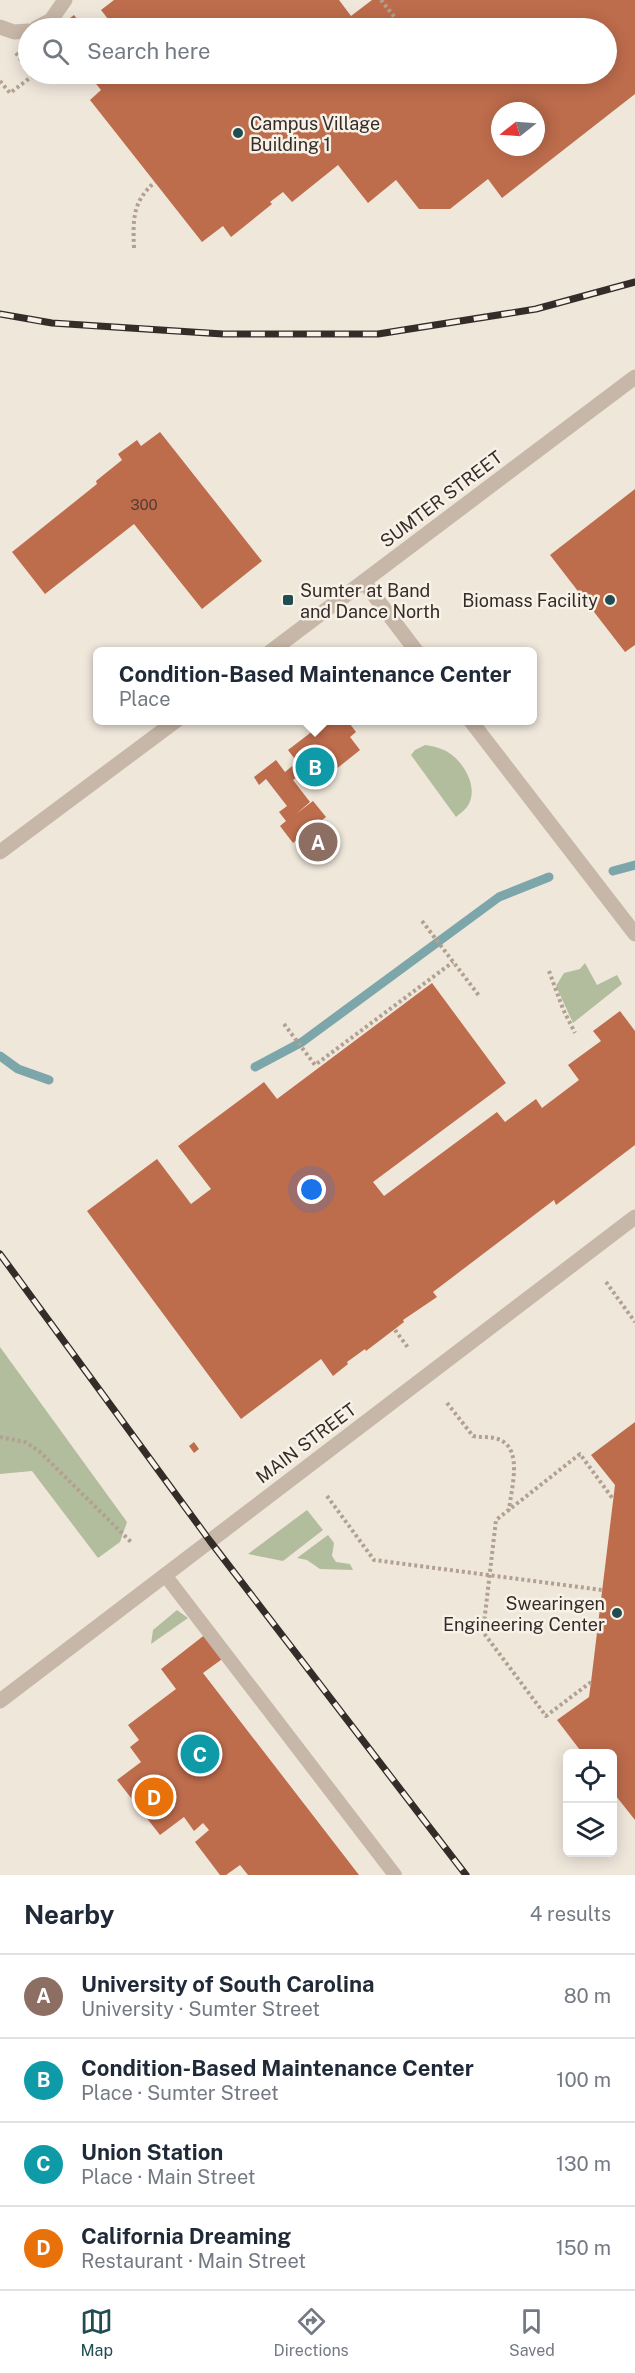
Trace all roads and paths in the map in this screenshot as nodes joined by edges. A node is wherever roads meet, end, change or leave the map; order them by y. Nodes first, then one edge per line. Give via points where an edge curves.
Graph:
1 (65, 0) edge
2 (381, 0) edge
3 (52, 18) edge
4 (395, 18) edge
5 (0, 27) edge
6 (18, 32) edge
7 (0, 81) edge
8 (21, 84) edge
9 (154, 182) dead end
10 (134, 248) dead end
11 (635, 377) edge
12 (363, 582) junction
13 (275, 647) edge
14 (414, 647) edge
15 (170, 725) edge
16 (474, 725) edge
17 (0, 852) edge
18 (422, 921) dead end
19 (635, 934) edge
20 (453, 962) junction
21 (549, 971) dead end
22 (480, 997) dead end
23 (284, 1024) dead end
24 (575, 1033) dead end
25 (635, 1217) edge
26 (606, 1282) dead end
27 (635, 1322) edge
28 (395, 1330) dead end
29 (410, 1349) dead end
30 (447, 1403) dead end
31 (0, 1437) edge
32 (327, 1496) dead end
33 (613, 1499) dead end
34 (509, 1510) junction
35 (131, 1542) dead end
36 (165, 1575) junction
37 (489, 1575) junction
38 (602, 1590) dead end
39 (591, 1682) dead end
40 (0, 1701) edge
41 (395, 1875) edge

1 - 3 street
2 - 4 path
5 - 6 street
7 - 8 path via 10,93
9 - 10 path via 135,208
11 - 12 street, SUMTER STREET
12 - 13 street, SUMTER STREET
12 - 14 street
15 - 17 street
16 - 19 street
18 - 20 path
20 - 22 path
20 - 23 path via 315,1065
21 - 24 path
25 - 36 street, MAIN STREET
26 - 27 path
28 - 29 path
30 - 34 path via 473,1436 500,1440 511,1450 514,1462
31 - 35 path via 25,1442 39,1450
32 - 37 path via 374,1560
33 - 34 path via 580,1454
34 - 37 path via 496,1520
36 - 40 street, MAIN STREET
36 - 41 lane
37 - 38 path
37 - 39 path via 483,1632 546,1716

